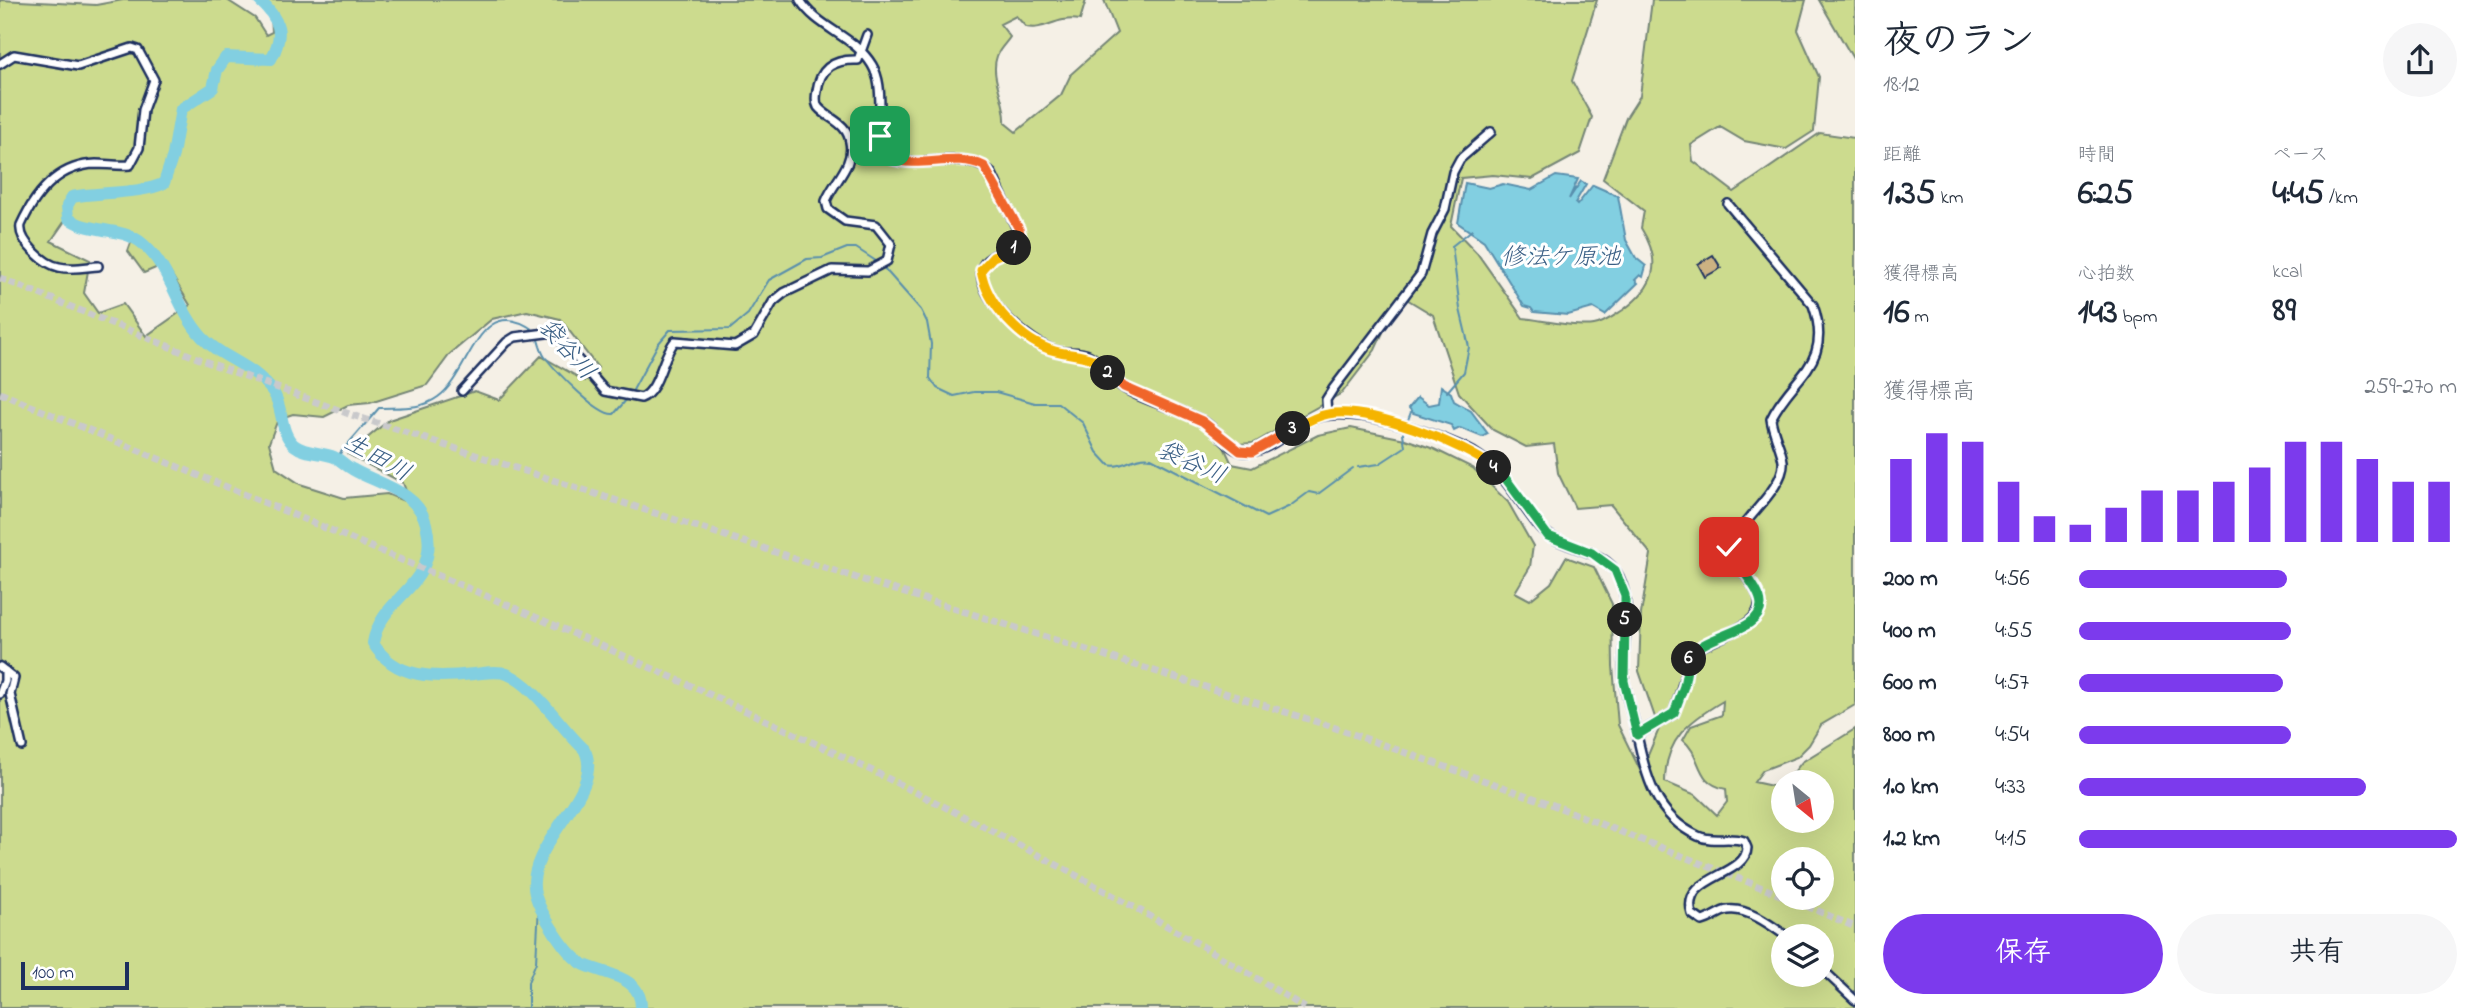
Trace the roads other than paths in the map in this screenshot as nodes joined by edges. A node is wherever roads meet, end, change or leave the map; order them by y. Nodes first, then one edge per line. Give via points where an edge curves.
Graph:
1 (800, 0) edge
2 (867, 35) dead end
3 (863, 52) junction
4 (0, 64) edge
5 (1491, 132) dead end
6 (1728, 204) dead end
7 (98, 266) dead end
8 (462, 391) dead end
9 (1327, 414) junction
10 (2, 669) edge
11 (0, 694) edge
12 (1637, 735) junction
13 (22, 746) dead end
14 (1771, 927) edge
15 (1834, 980) edge
16 (1855, 1000) edge

1 - 3 street via 807,12
2 - 3 street
3 - 8 street via 858,60 842,59 830,65 818,78 817,106 845,127 851,143 846,167 826,201 828,209 845,221 876,225 891,244 887,261 876,269 832,270 784,293 773,302 754,335 735,346 675,341 647,396 632,398 605,391 554,332 506,342
3 - 9 street via 877,77 880,136 891,159 902,163 970,161 992,174 1021,238 1012,250 985,263 981,270 1000,314 1056,351 1092,357 1124,387 1202,421 1240,451 1252,452
4 - 7 street via 13,55 78,66 132,48 138,50 154,80 143,110 139,148 130,165 81,166 52,180 41,189 21,225 27,245 58,267
5 - 9 street via 1460,159 1421,274 1333,388 1326,400
6 - 12 street via 1813,305 1819,321 1816,351 1812,366 1771,419 1783,463 1779,482 1749,514 1729,547 1758,595 1758,616 1693,651 1674,713
9 - 12 street via 1363,415 1462,447 1503,475 1548,536 1592,553 1615,570 1625,595 1624,681
10 - 11 street via 5,681
10 - 13 street via 14,678 10,694
12 - 14 street via 1651,791 1668,813 1698,836 1735,838 1748,848 1742,861 1701,887 1691,900 1692,914 1702,922 1734,909
15 - 16 street

